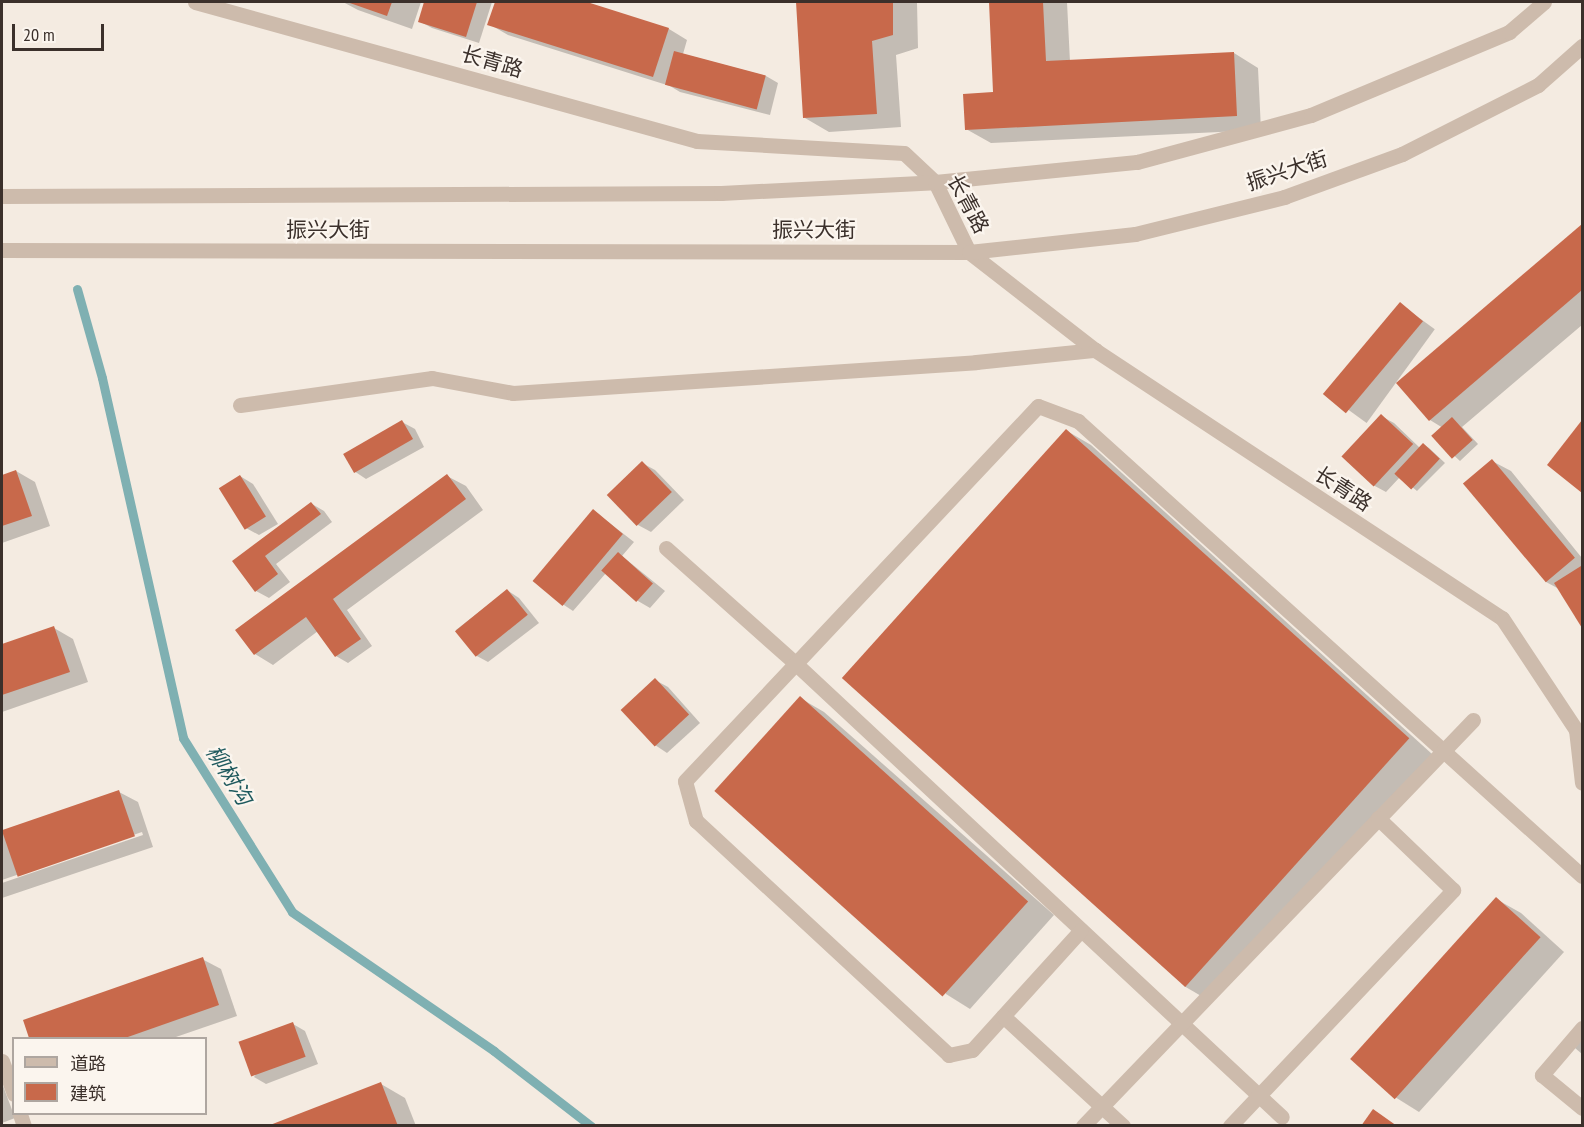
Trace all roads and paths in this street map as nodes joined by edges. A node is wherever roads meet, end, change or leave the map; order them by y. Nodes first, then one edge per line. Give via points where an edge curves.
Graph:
1 (195, 2) edge
2 (1544, 2) edge
3 (1582, 46) edge
4 (935, 182) junction
5 (2, 196) edge
6 (2, 250) edge
7 (969, 252) junction
8 (1095, 350) junction
9 (240, 405) dead end
10 (666, 548) dead end
11 (796, 664) junction
12 (1473, 720) dead end
13 (1443, 750) junction
14 (1582, 783) edge
15 (1378, 818) junction
16 (1582, 876) edge
17 (1081, 930) junction
18 (1003, 1016) junction
19 (1181, 1023) junction
20 (1582, 1029) edge
21 (2, 1060) edge
22 (12, 1089) edge
23 (1259, 1095) junction
24 (1102, 1106) junction
25 (1582, 1108) edge
26 (1282, 1117) dead end
27 (1083, 1125) edge
28 (1123, 1125) edge
29 (1230, 1125) edge

1 - 4 street, 长青路 via 697,141 904,153
2 - 4 street, 振兴大街 via 1509,33 1311,116 1137,162
3 - 7 street, 振兴大街 via 1538,85 1402,153 1284,197 1135,234
4 - 5 street, 振兴大街 via 721,193
4 - 7 street, 长青路
6 - 7 street, 振兴大街
7 - 8 street, 长青路
8 - 9 street via 964,363 513,393 432,378
8 - 14 street, 长青路 via 1502,618 1576,730
10 - 11 street
11 - 13 street via 1038,406 1078,421
11 - 17 street
11 - 18 street via 685,781 696,821 949,1055 972,1050
12 - 13 street
13 - 15 street
13 - 16 street
15 - 19 street
15 - 23 street via 1453,890
17 - 18 street
17 - 19 street
18 - 24 street
19 - 23 street
19 - 24 street
20 - 25 street via 1542,1075
21 - 22 street
23 - 26 street
23 - 29 street
24 - 27 street
24 - 28 street

